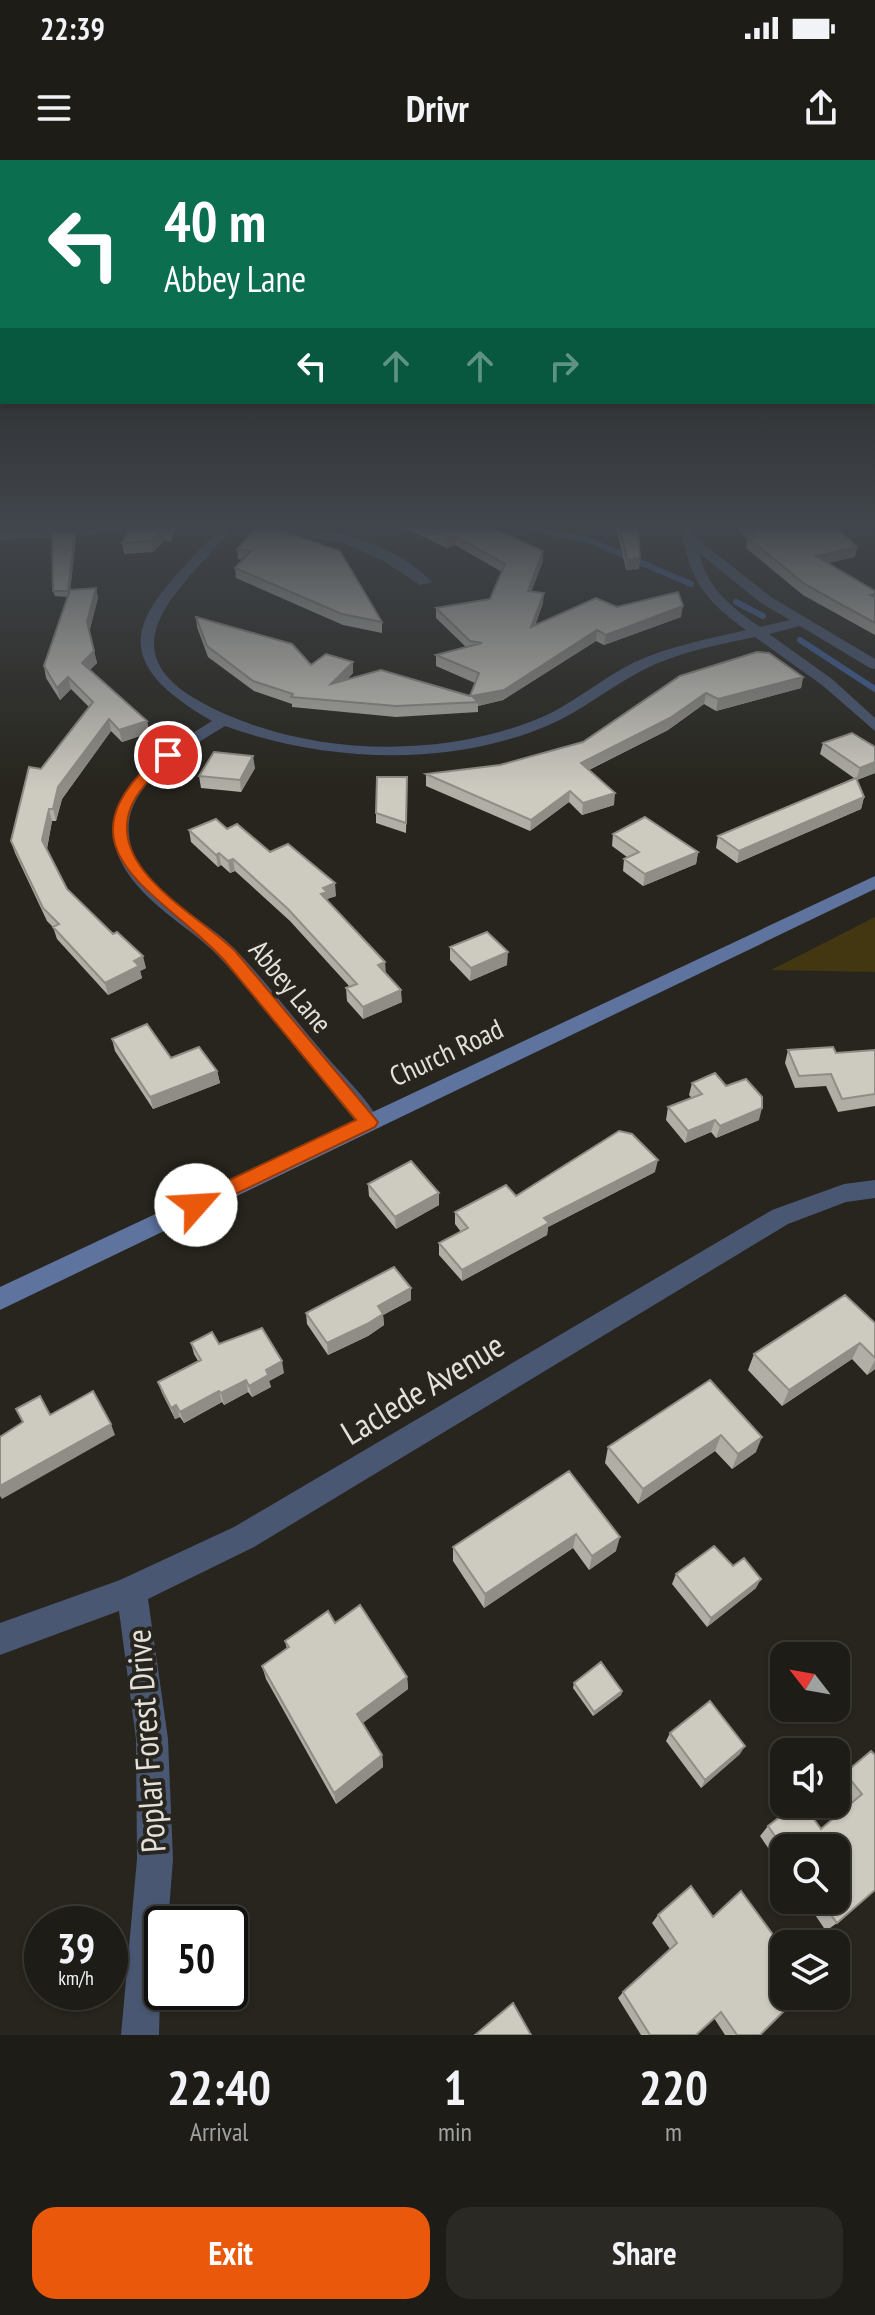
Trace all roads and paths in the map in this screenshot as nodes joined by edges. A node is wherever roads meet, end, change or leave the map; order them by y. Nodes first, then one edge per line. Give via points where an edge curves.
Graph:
1 (152, 616) edge
2 (736, 616) edge
3 (791, 616) edge
4 (801, 622) junction
5 (758, 633) junction
6 (875, 665) edge
7 (224, 720) junction
8 (875, 726) edge
9 (875, 882) edge
10 (369, 1122) junction
11 (875, 1189) edge
12 (0, 1299) edge
13 (132, 1591) junction
14 (0, 1639) edge
15 (140, 2035) edge

1 - 7 street via 145,631 147,648 159,675 198,707
2 - 5 street
3 - 4 street
4 - 5 street
4 - 6 street
5 - 7 street via 657,659 542,723 462,743 327,745 264,734
5 - 8 street via 827,682
7 - 10 street, Abbey Lane via 168,755 133,790 120,829 124,855 151,890 209,933
9 - 10 main road, Church Road
10 - 12 main road, Church Road
11 - 13 street, Laclede Avenue via 844,1193 780,1217 244,1537
13 - 14 street, Laclede Avenue
13 - 15 street, Poplar Forest Drive via 152,1739 155,1859

